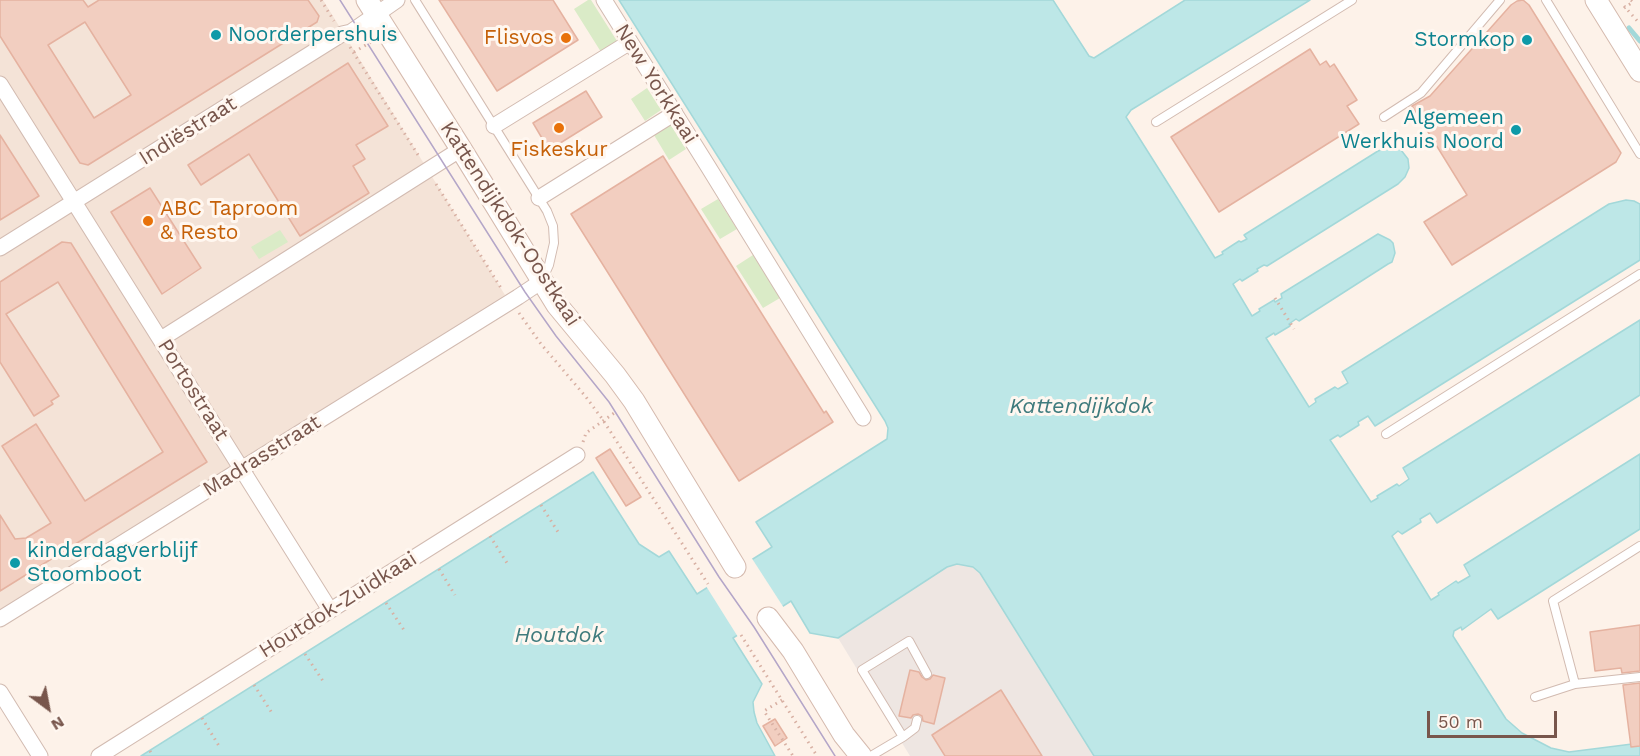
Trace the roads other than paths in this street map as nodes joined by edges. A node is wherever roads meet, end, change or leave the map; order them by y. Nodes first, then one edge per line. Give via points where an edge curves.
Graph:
1 (397, 0) edge
2 (415, 0) edge
3 (603, 0) edge
4 (1352, 0) edge
5 (1500, 0) edge
6 (1546, 0) edge
7 (1596, 0) edge
8 (371, 7) edge
9 (630, 42) junction
10 (1640, 71) edge
11 (0, 84) edge
12 (675, 113) junction
13 (1384, 117) dead end
14 (1156, 122) dead end
15 (494, 126) junction
16 (461, 149) junction
17 (1640, 154) edge
18 (539, 198) junction
19 (74, 202) junction
20 (0, 248) edge
21 (1640, 274) edge
22 (533, 286) junction
23 (161, 339) junction
24 (863, 418) dead end
25 (1386, 434) dead end
26 (577, 454) road end
27 (242, 468) junction
28 (1640, 546) edge
29 (735, 567) dead end
30 (330, 610) junction
31 (768, 618) dead end
32 (0, 619) edge
33 (927, 674) dead end
34 (1640, 677) edge
35 (1575, 684) junction
36 (0, 692) edge
37 (1535, 697) dead end
38 (917, 720) dead end
39 (903, 737) junction
40 (40, 756) edge
41 (99, 756) edge
42 (861, 756) edge
43 (871, 756) edge

1 - 8 street, Indiëstraat
2 - 15 lane
3 - 9 street, New Yorkkaai
4 - 14 lane
5 - 13 lane via 1421,93
6 - 17 lane
7 - 10 street
8 - 16 street, Kattendijkdok-Oostkaai
8 - 19 street, Indiëstraat via 351,32 342,34
9 - 12 street, New Yorkkaai
9 - 15 street
11 - 19 street, Portostraat
12 - 18 street
12 - 24 street, New Yorkkaai
15 - 18 lane
16 - 22 street, Kattendijkdok-Oostkaai
16 - 23 street
18 - 22 lane via 553,226 554,243 549,265
19 - 20 street, Indiëstraat
19 - 23 street, Portostraat
21 - 25 lane
22 - 27 street, Madrasstraat
22 - 29 street, Kattendijkdok-Oostkaai via 557,304 633,400
23 - 27 street, Portostraat
26 - 30 street, Houtdok-Zuidkaai
27 - 30 street, Portostraat
27 - 32 street, Madrasstraat
28 - 35 lane via 1553,601
30 - 41 street, Houtdok-Zuidkaai
31 - 42 street
33 - 39 lane via 909,641 862,670
34 - 35 lane
35 - 37 lane
36 - 40 street
38 - 39 lane via 915,728
39 - 43 lane

